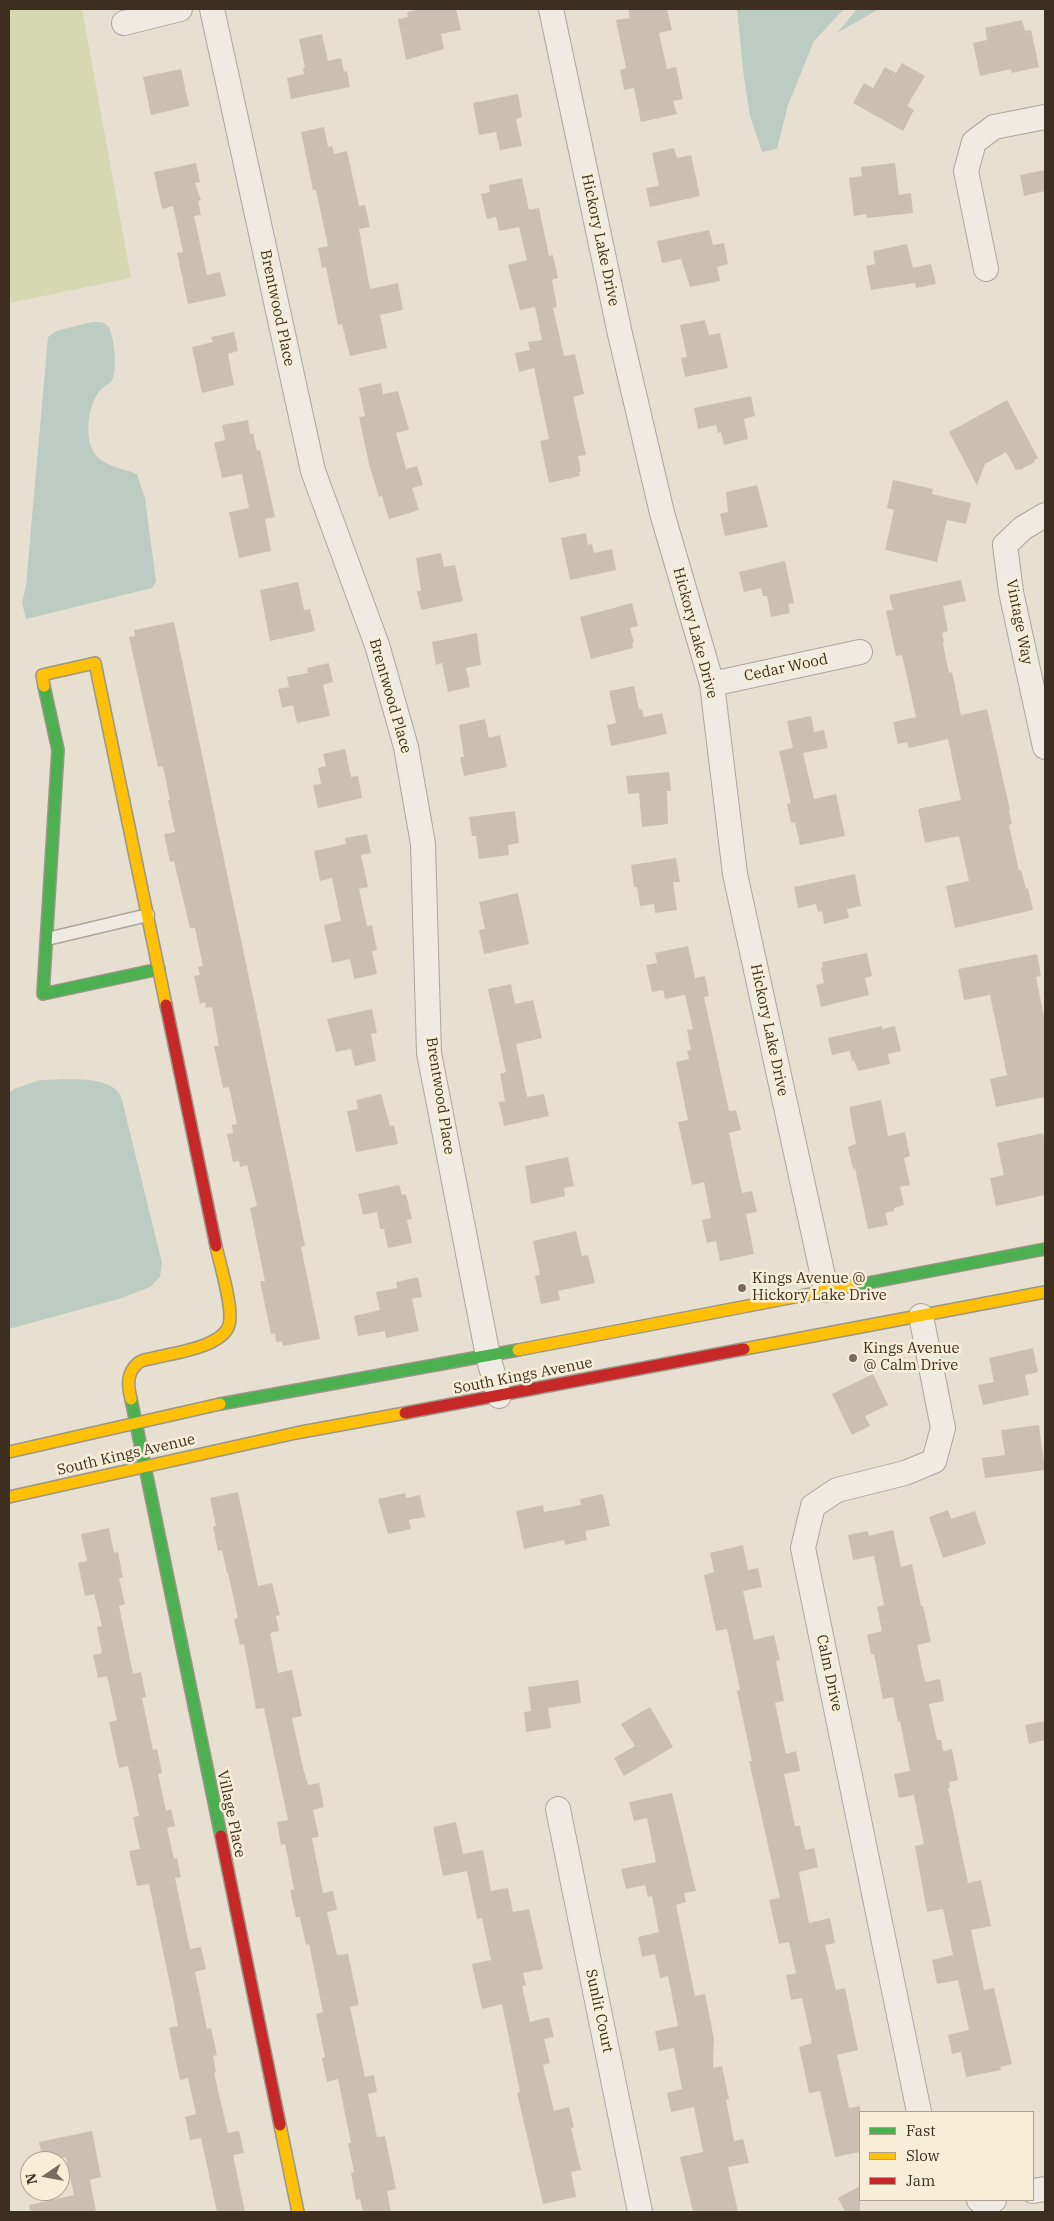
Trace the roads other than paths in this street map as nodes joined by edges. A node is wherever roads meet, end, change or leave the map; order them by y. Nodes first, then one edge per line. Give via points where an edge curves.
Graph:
1 (180, 9) edge
2 (212, 9) edge
3 (551, 9) edge
4 (124, 23) dead end
5 (1045, 117) edge
6 (986, 269) dead end
7 (1045, 515) edge
8 (860, 652) dead end
9 (712, 684) junction
10 (1045, 748) edge
11 (148, 915) junction
12 (47, 939) junction
13 (159, 969) junction
14 (1045, 1249) edge
15 (826, 1290) junction
16 (1045, 1292) edge
17 (921, 1316) junction
18 (488, 1356) junction
19 (499, 1396) junction
20 (135, 1422) junction
21 (9, 1452) edge
22 (144, 1466) junction
23 (9, 1497) edge
24 (558, 1809) dead end
25 (919, 2111) edge
26 (298, 2212) edge
27 (640, 2212) edge

1 - 4 street
2 - 18 street, Brentwood Place via 313,471 377,645 406,746 423,844 429,1053
3 - 9 street, Hickory Lake Drive via 618,325 662,513
5 - 6 street via 994,127 974,142 966,171
7 - 10 street, Vintage Way via 1023,528 1005,545
8 - 9 street, Cedar Wood
9 - 15 street, Hickory Lake Drive via 735,874
11 - 12 lane
11 - 12 street via 95,663 42,675 58,750
11 - 13 street
12 - 13 street via 43,994
13 - 20 street, Village Place via 230,1318 228,1329 221,1338 209,1344 138,1362 128,1385
14 - 15 street, South Kings Avenue
15 - 18 street, South Kings Avenue
16 - 17 street, South Kings Avenue
17 - 19 street, South Kings Avenue
17 - 25 street, Calm Drive via 943,1428 934,1460 905,1473 837,1490 813,1506 804,1548
18 - 19 street, Brentwood Place
18 - 20 street, South Kings Avenue via 247,1398
19 - 22 street, South Kings Avenue via 296,1433
20 - 21 street, South Kings Avenue
20 - 22 street, Village Place
22 - 23 street, South Kings Avenue
22 - 26 street, Village Place
24 - 27 street, Sunlit Court

